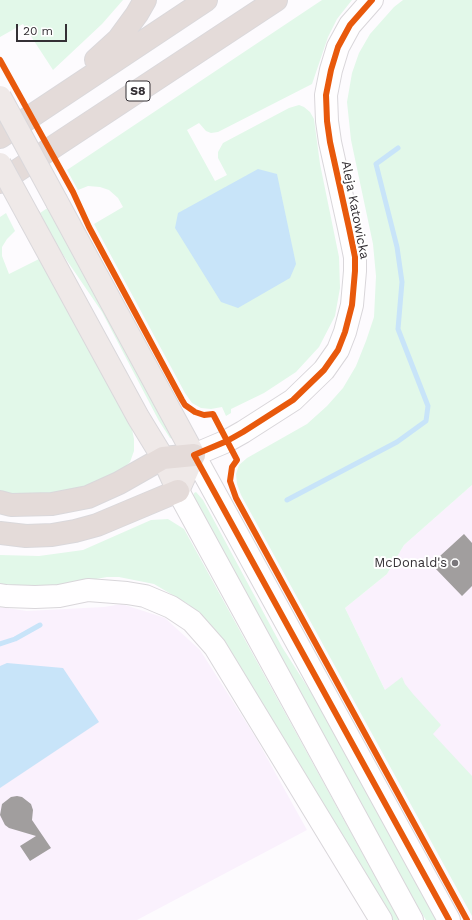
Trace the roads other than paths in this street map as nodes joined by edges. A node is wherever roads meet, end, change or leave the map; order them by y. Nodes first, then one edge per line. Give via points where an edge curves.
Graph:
1 (145, 0) edge
2 (206, 0) edge
3 (276, 0) edge
4 (372, 0) edge
5 (0, 97) edge
6 (43, 108) junction
7 (0, 137) edge
8 (0, 164) edge
9 (0, 182) edge
10 (194, 455) junction
11 (163, 458) junction
12 (178, 491) junction
13 (0, 502) edge
14 (0, 533) edge
15 (0, 595) edge
16 (380, 920) edge
17 (412, 920) edge
18 (449, 920) edge

1 - 6 highway via 118,40
2 - 6 highway
3 - 9 highway, S8
4 - 10 street, Aleja Katowicka via 350,25 338,47 330,70 326,95 330,142 355,257 355,286 343,338 324,370 294,400 238,435
5 - 10 main road, bridge
6 - 7 highway
8 - 11 main road, bridge
10 - 11 highway
10 - 12 main road
10 - 18 street
11 - 12 main road
11 - 13 highway via 88,497 52,504 11,505
12 - 14 highway via 97,525 75,531 26,536
12 - 17 street
15 - 16 street via 59,596 88,590 127,592 145,596 171,607 192,621 215,646

